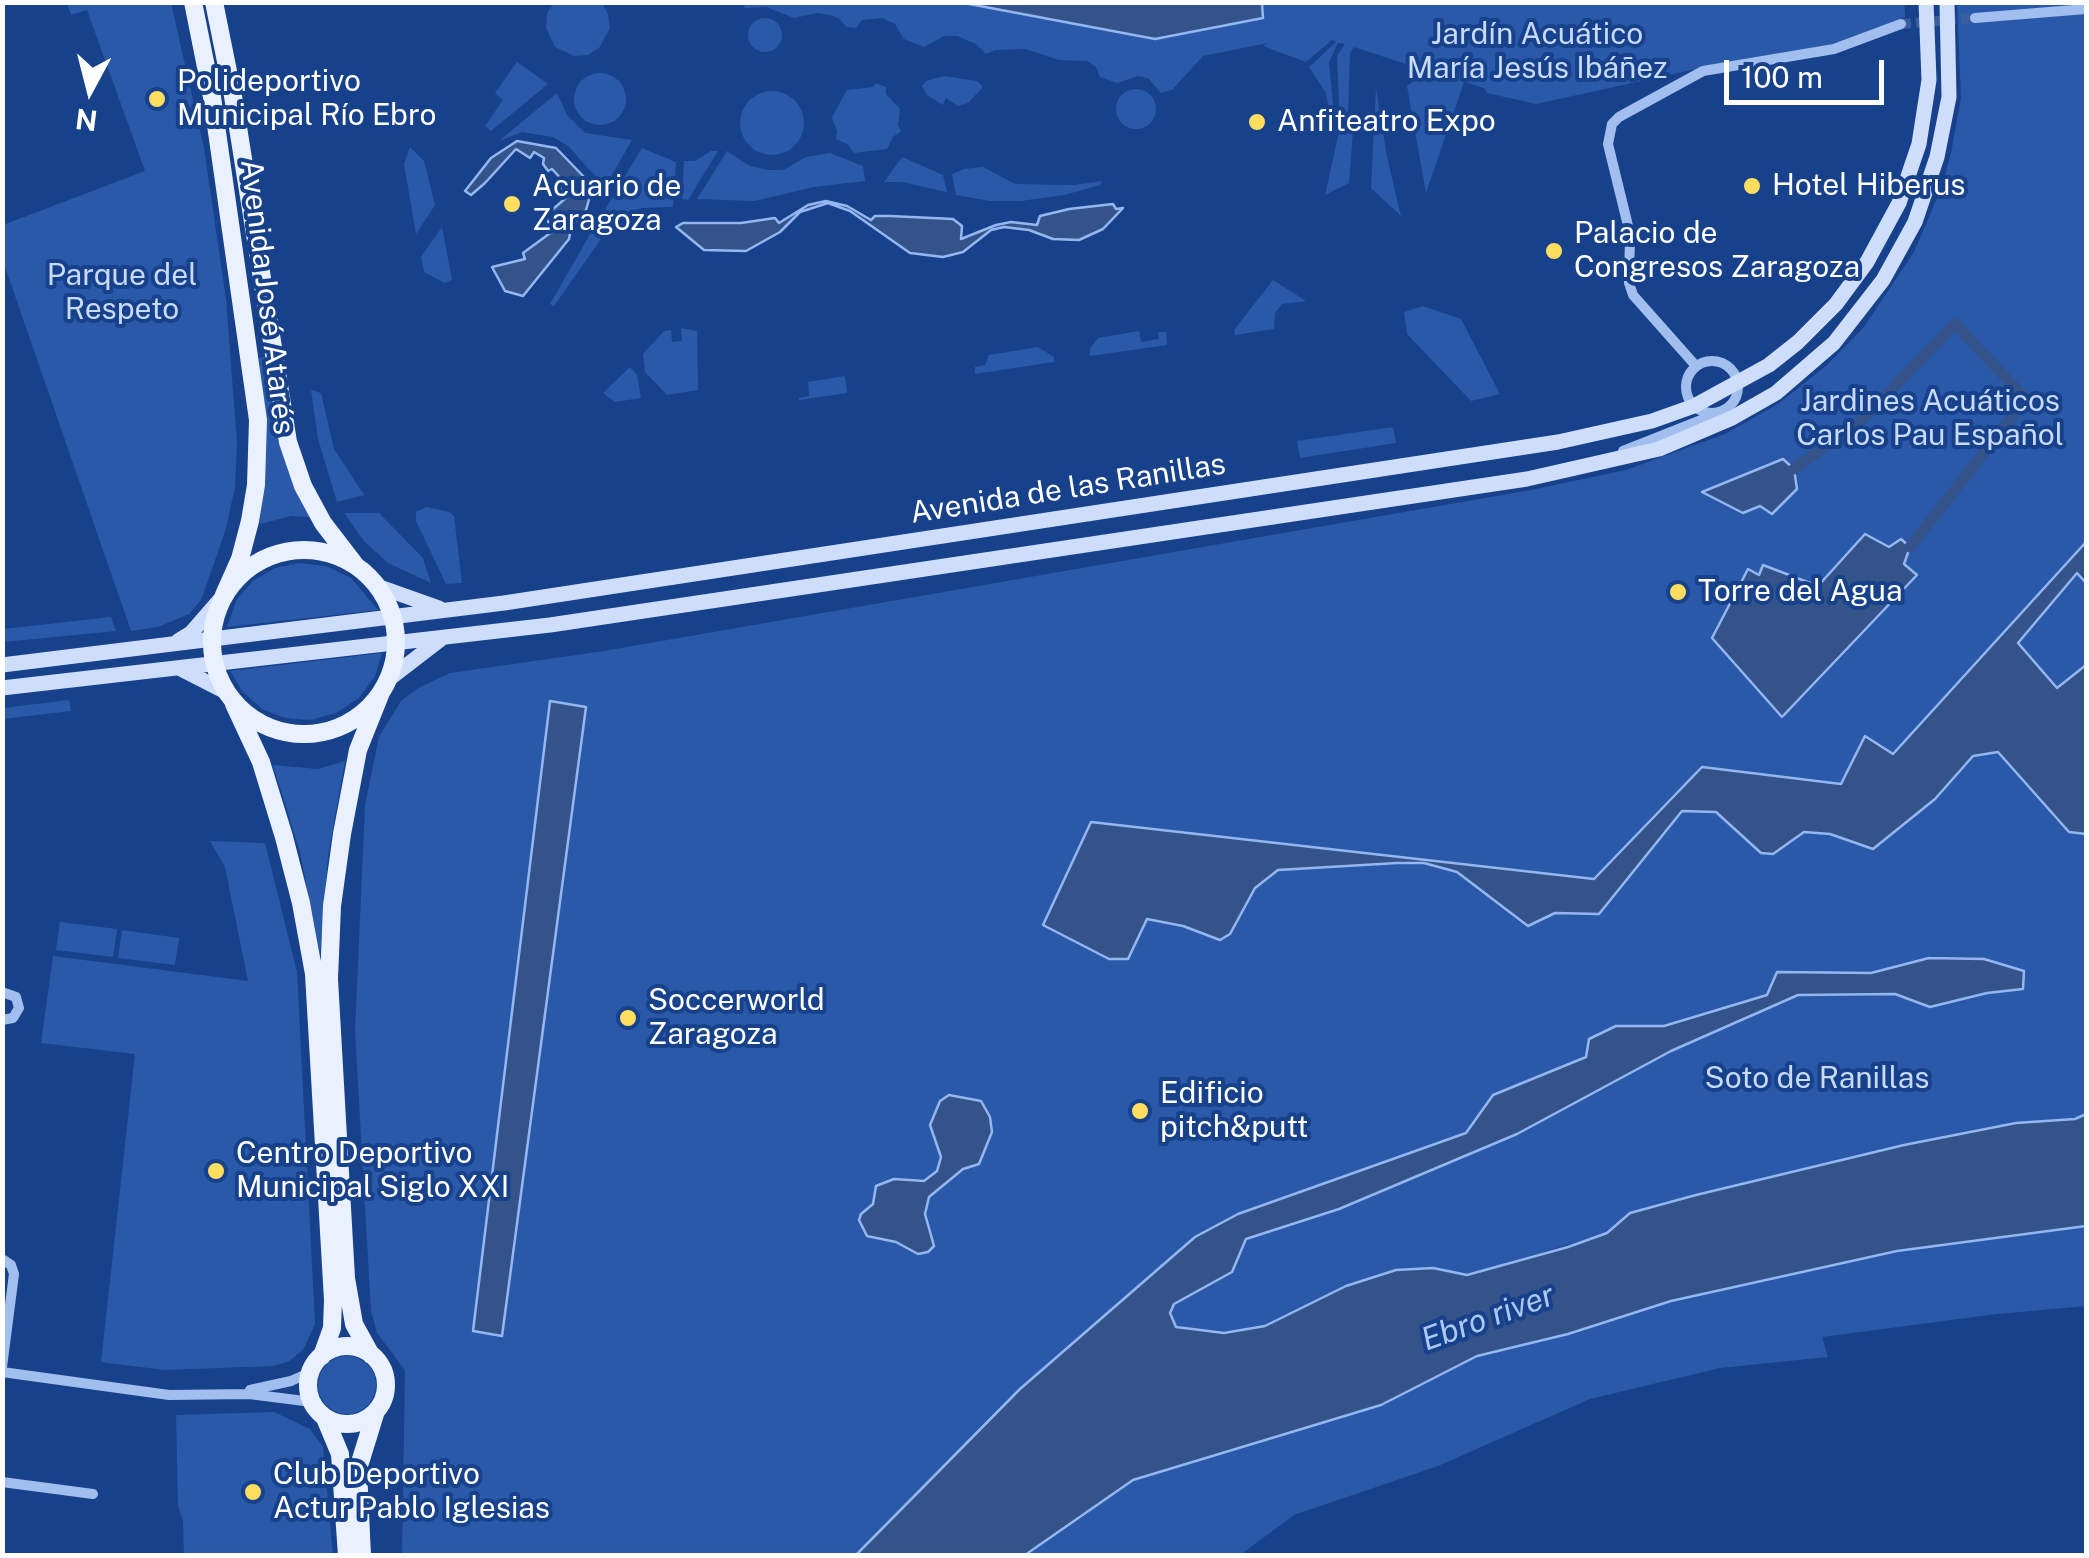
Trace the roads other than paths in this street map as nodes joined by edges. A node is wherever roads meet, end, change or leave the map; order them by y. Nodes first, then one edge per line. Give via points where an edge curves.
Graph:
1 (193, 2) edge
2 (214, 2) edge
3 (1926, 2) edge
4 (1947, 2) edge
5 (2086, 9) edge
6 (1976, 18) tunnel mouth
7 (1902, 24) tunnel mouth
8 (1696, 366) junction
9 (1738, 383) junction
10 (1712, 413) junction
11 (356, 566) junction
12 (378, 586) junction
13 (224, 595) junction
14 (447, 610) junction
15 (393, 618) junction
16 (441, 639) junction
17 (211, 640) junction
18 (396, 642) junction
19 (172, 645) junction
20 (214, 664) junction
21 (2, 665) edge
22 (178, 667) junction
23 (2, 688) edge
24 (384, 688) junction
25 (230, 698) junction
26 (2, 992) edge
27 (2, 1020) edge
28 (2, 1259) edge
29 (371, 1354) junction
30 (322, 1356) junction
31 (2, 1369) edge
32 (311, 1372) junction
33 (233, 1394) junction
34 (312, 1402) junction
35 (375, 1413) junction
36 (326, 1418) junction
37 (2, 1482) edge
38 (93, 1494) dead end
39 (347, 1556) edge
40 (362, 1556) edge

1 - 13 main road, Avenida José Atarés via 258,420 250,521
2 - 11 main road, Avenida José Atarés via 288,442 322,523
3 - 9 main road, Avenida de las Ranillas via 1927,100 1899,202 1836,304 1798,342
4 - 10 main road, Avenida de las Ranillas via 1946,119 1929,187 1900,251 1834,343 1776,393
5 - 6 street
7 - 8 street via 1834,50 1703,71 1612,124 1608,144 1630,234 1632,295
8 - 9 street via 1719,362
8 - 10 street via 1686,385
9 - 10 main road, Avenida de las Ranillas
9 - 10 street, Avenida de las Ranillas via 1735,400
10 - 14 main road, Avenida de las Ranillas
10 - 16 main road, Avenida de las Ranillas via 1659,448 1527,479
11 - 12 main road, Avenida José Atarés
11 - 13 main road via 328,554 288,551 252,566
12 - 14 main road, Avenida de las Ranillas
12 - 15 main road
13 - 17 main road, Avenida José Atarés
13 - 19 main road
14 - 15 main road, Avenida de las Ranillas
15 - 17 main road, Avenida de las Ranillas
15 - 18 main road
16 - 18 main road, Avenida de las Ranillas
16 - 24 main road, Avenida de las Ranillas
17 - 19 main road, Avenida de las Ranillas
17 - 20 main road
18 - 20 main road, Avenida de las Ranillas
18 - 24 main road
19 - 21 main road, Avenida de las Ranillas
20 - 22 main road, Avenida de las Ranillas
20 - 25 main road
22 - 23 main road, Avenida de las Ranillas
22 - 25 main road
24 - 25 main road via 350,722 312,734 272,729
24 - 29 main road via 358,750 342,834 329,979 346,1278 354,1324
25 - 30 main road via 261,762 284,837 314,974 332,1300
26 - 27 street via 16,997 19,1008 14,1018
28 - 31 street via 14,1274
29 - 30 main road via 341,1347
29 - 35 main road via 386,1383
30 - 32 main road
31 - 33 street via 168,1395
32 - 33 street
32 - 34 main road
33 - 34 street
34 - 36 main road
35 - 36 main road via 346,1424
35 - 40 main road via 358,1469
36 - 39 main road via 340,1454
37 - 38 street

